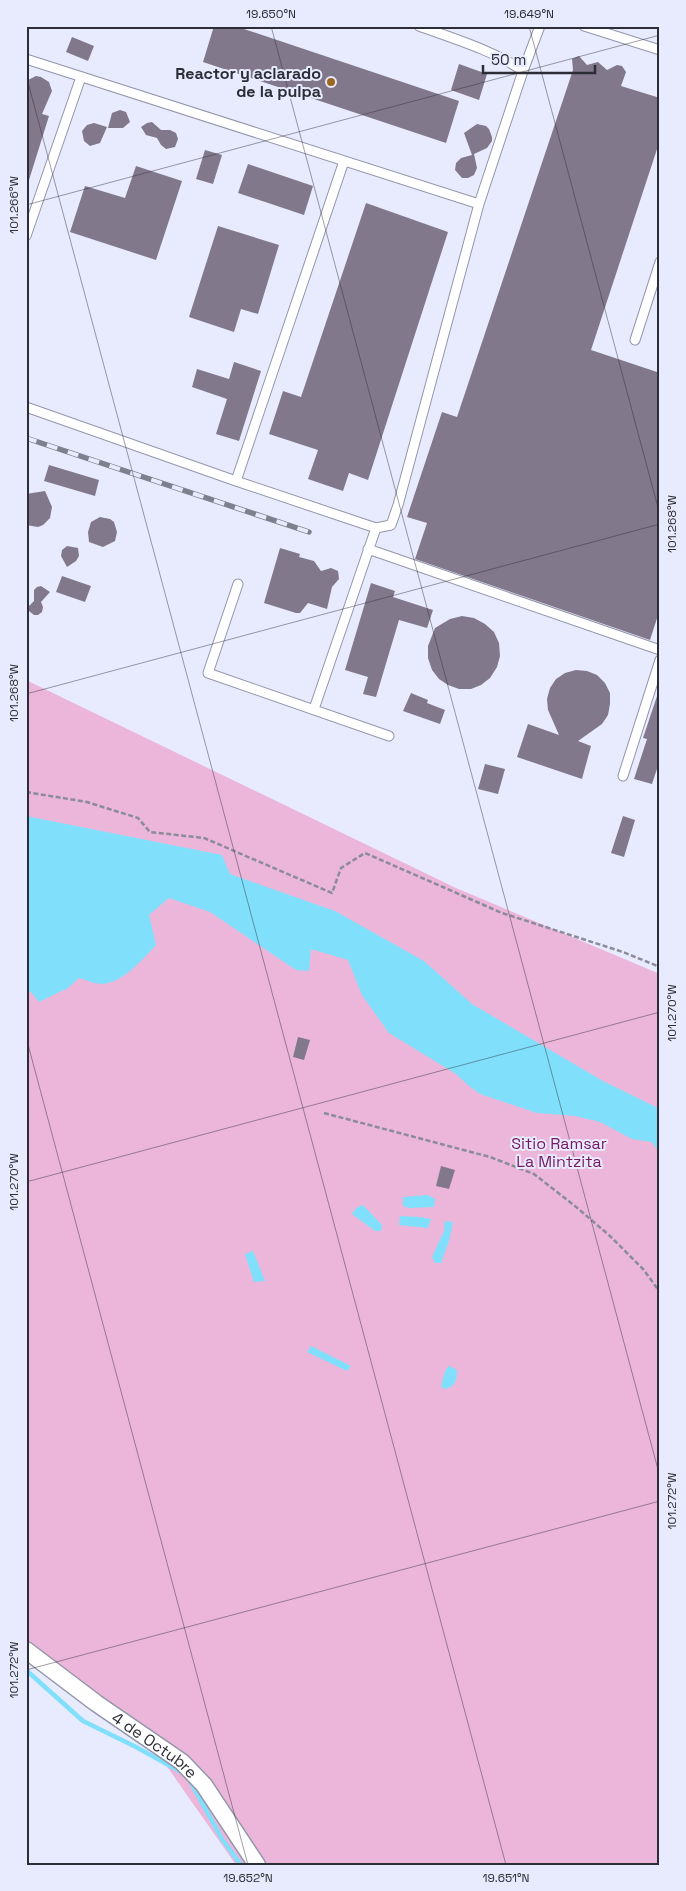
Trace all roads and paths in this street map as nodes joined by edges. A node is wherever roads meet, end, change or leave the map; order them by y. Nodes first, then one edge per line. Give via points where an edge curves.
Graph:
1 (419, 26) edge
2 (540, 26) edge
3 (584, 26) edge
4 (660, 50) edge
5 (26, 59) edge
6 (523, 71) junction
7 (81, 77) junction
8 (344, 161) junction
9 (479, 204) junction
10 (26, 236) edge
11 (660, 262) edge
12 (635, 340) dead end
13 (26, 407) edge
14 (236, 482) junction
15 (376, 528) junction
16 (368, 549) junction
17 (238, 584) dead end
18 (660, 650) edge
19 (660, 660) edge
20 (314, 709) junction
21 (389, 736) dead end
22 (623, 776) dead end
23 (26, 792) edge
24 (660, 967) edge
25 (324, 1113) dead end
26 (660, 1292) edge
27 (26, 1650) edge
28 (257, 1865) edge

1 - 6 lane via 514,64
2 - 6 lane
3 - 4 lane
5 - 7 lane
6 - 9 lane
7 - 8 lane
7 - 10 lane
8 - 9 lane
8 - 14 lane
9 - 15 lane via 398,505 391,525
11 - 12 lane
13 - 14 lane
14 - 15 lane
15 - 16 lane
16 - 18 lane
16 - 20 lane
17 - 20 lane via 208,672
19 - 22 lane
20 - 21 lane
23 - 24 path via 87,802 138,818 150,832 204,838 332,893 341,868 365,853 502,913
25 - 26 path via 490,1157 534,1174 610,1236 643,1269
27 - 28 street, 4 de Octubre via 182,1762 204,1785

